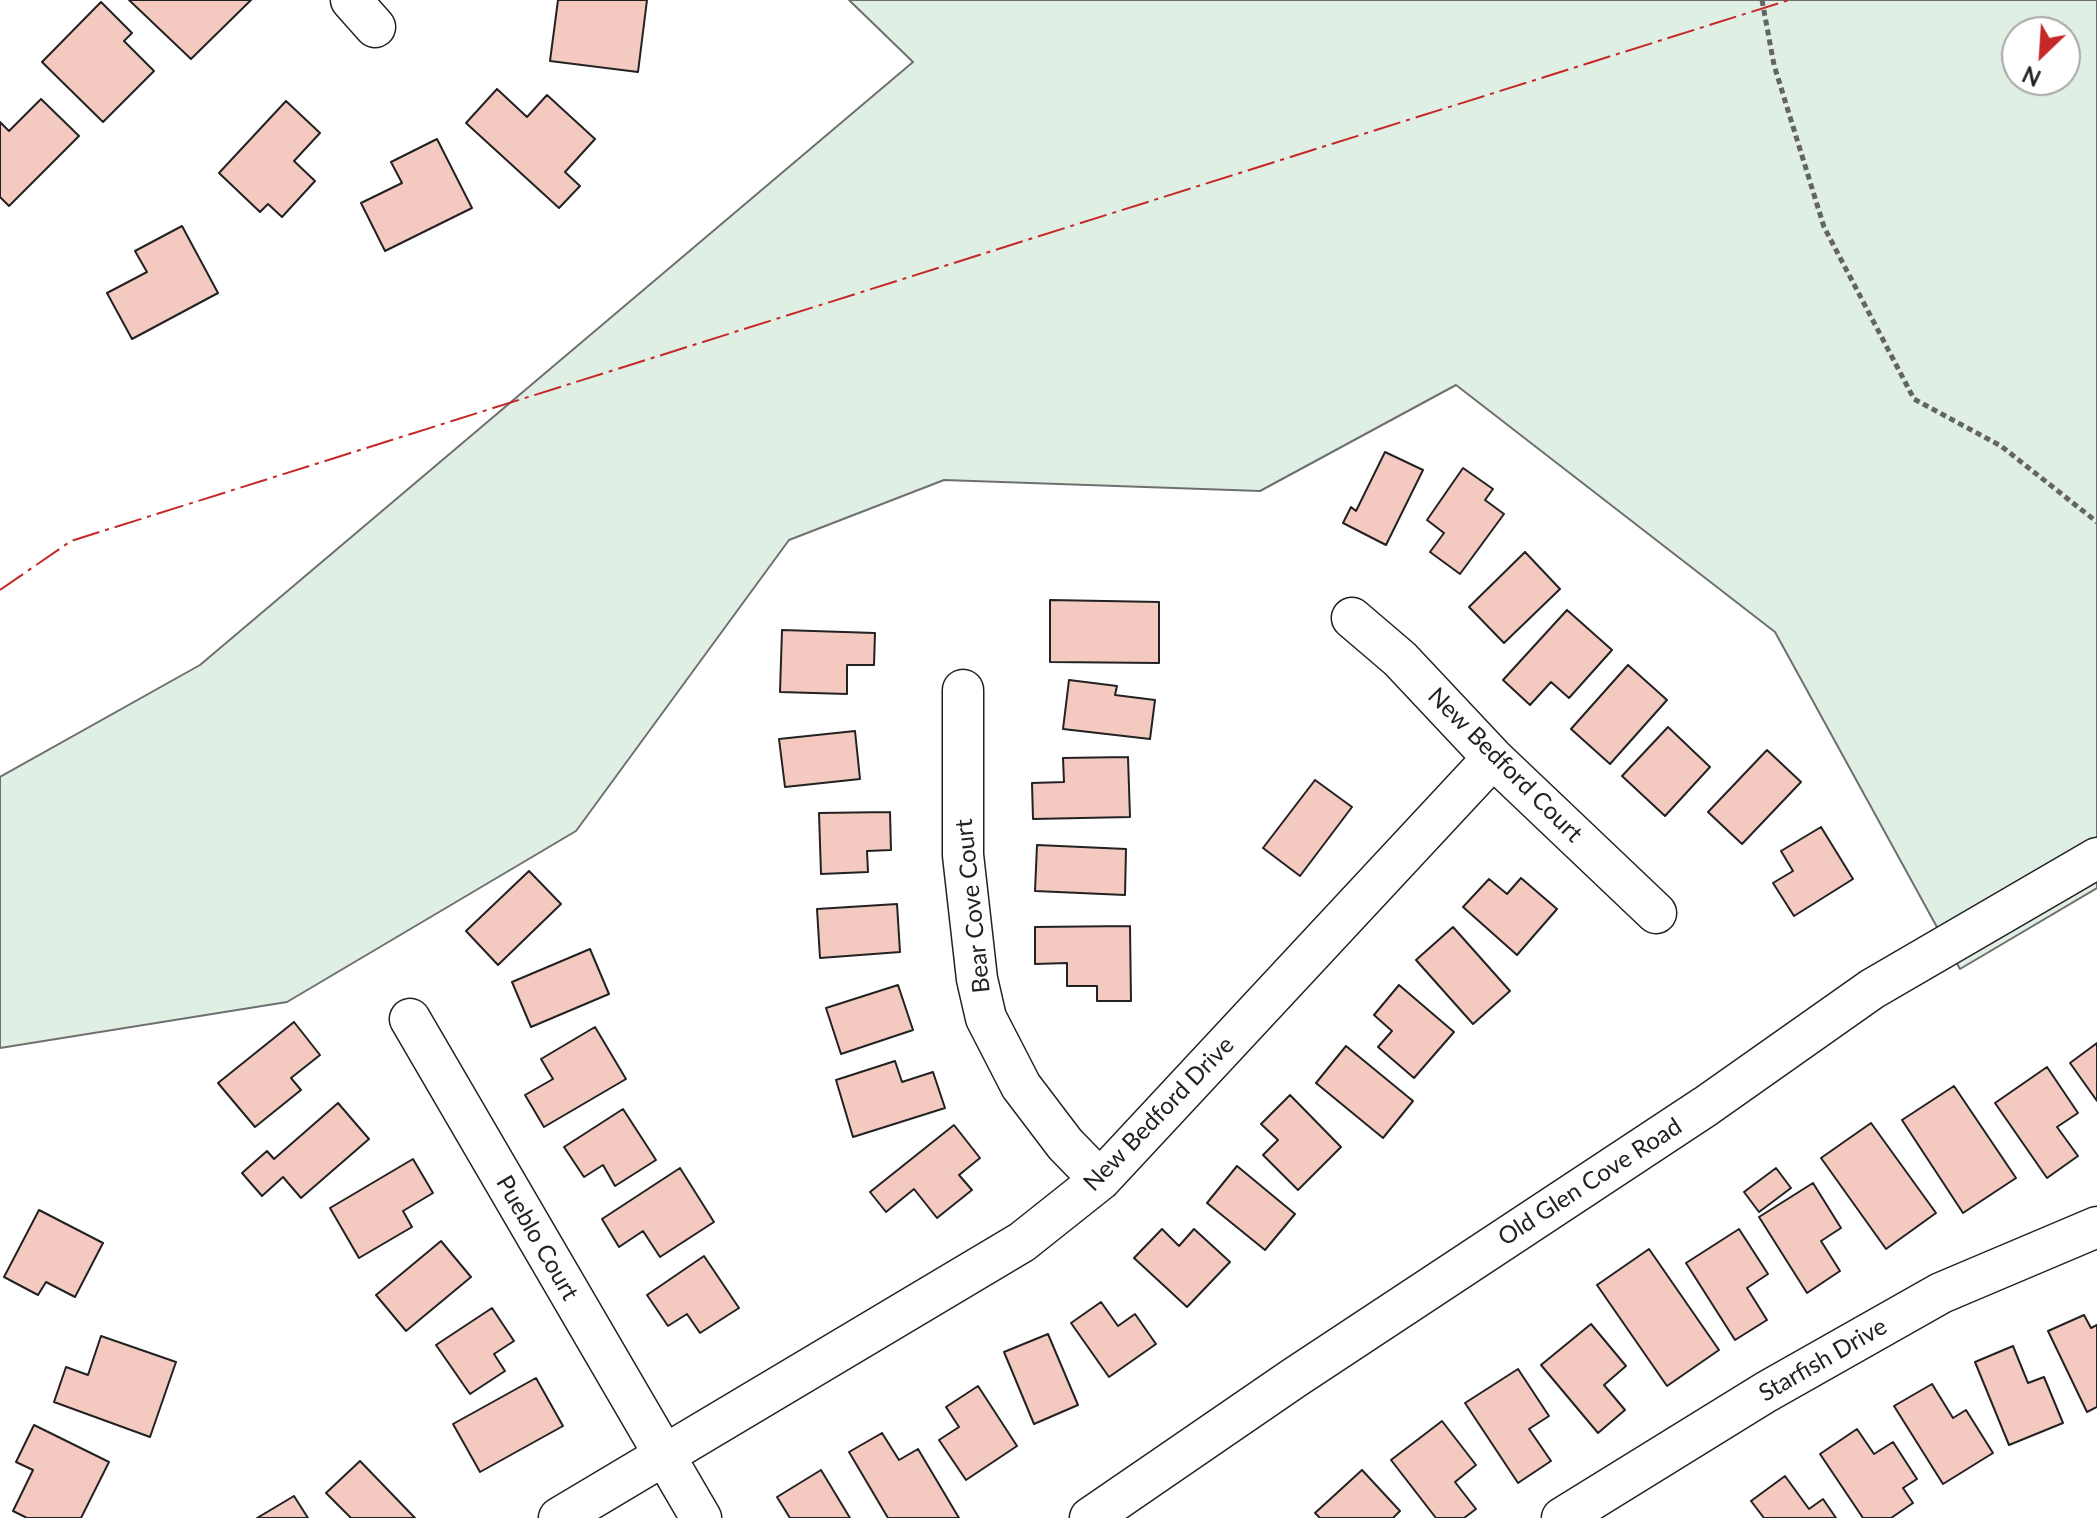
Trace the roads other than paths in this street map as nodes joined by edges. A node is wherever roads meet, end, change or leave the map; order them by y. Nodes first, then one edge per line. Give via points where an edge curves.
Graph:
1 (1352, 618) dead end
2 (963, 690) dead end
3 (1493, 758) junction
4 (2097, 858) edge
5 (1656, 913) dead end
6 (410, 1019) dead end
7 (1100, 1180) junction
8 (2097, 1227) edge
9 (665, 1456) junction
10 (559, 1518) edge
11 (701, 1518) edge
12 (1090, 1518) edge
13 (1562, 1518) edge

1 - 3 street, New Bedford Court via 1400,659
2 - 7 street, Bear Cove Court via 963,855 986,1018 1021,1086
3 - 5 street, New Bedford Court
3 - 7 street, New Bedford Drive
4 - 12 street, Old Glen Cove Road via 1872,989
6 - 9 street, Pueblo Court
7 - 9 street, New Bedford Drive via 1022,1242
8 - 13 street, Starfish Drive via 1941,1293 1766,1392
9 - 10 street, New Bedford Drive
9 - 11 street, Pueblo Court

